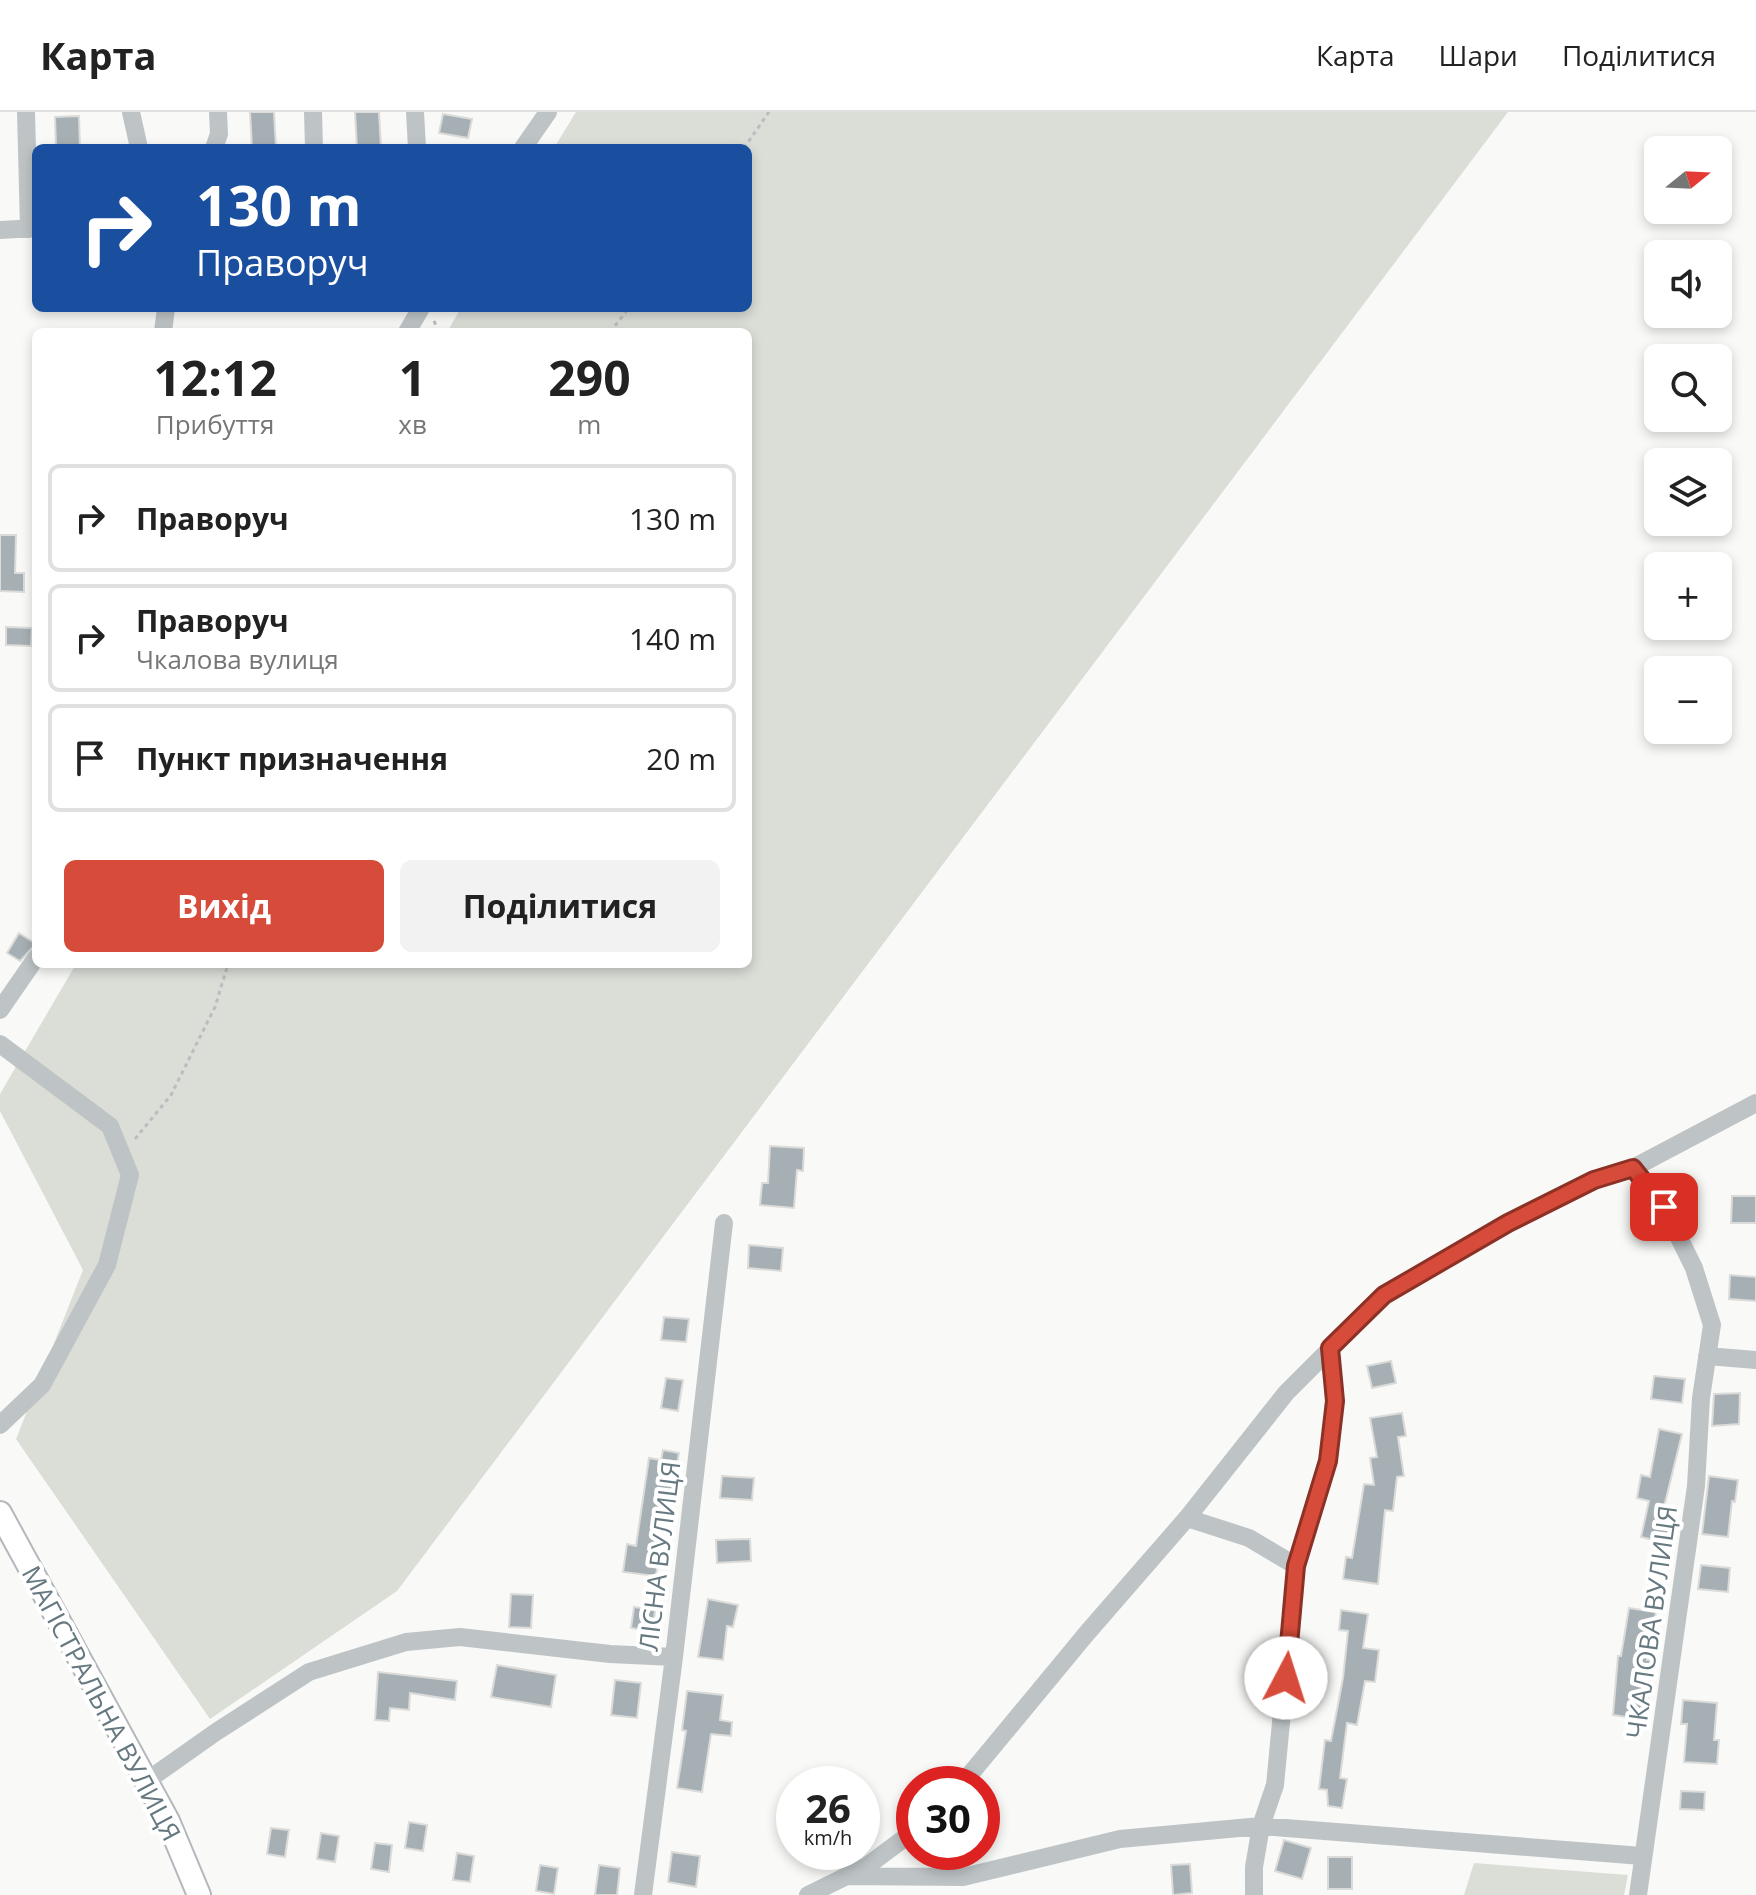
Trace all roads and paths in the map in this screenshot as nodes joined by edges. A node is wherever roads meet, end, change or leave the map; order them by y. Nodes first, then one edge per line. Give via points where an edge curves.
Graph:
1 (26, 112) edge
2 (131, 112) edge
3 (218, 112) edge
4 (313, 112) edge
5 (415, 112) edge
6 (548, 112) edge
7 (769, 112) edge
8 (138, 144) edge
9 (215, 144) edge
10 (314, 144) edge
11 (417, 144) edge
12 (526, 144) edge
13 (747, 144) edge
14 (32, 211) edge
15 (32, 228) edge
16 (0, 230) edge
17 (626, 312) edge
18 (613, 328) edge
19 (32, 964) edge
20 (227, 968) edge
21 (0, 1010) edge
22 (0, 1044) edge
23 (1756, 1103) edge
24 (121, 1154) junction
25 (1633, 1168) junction
26 (724, 1223) dead end
27 (1330, 1348) junction
28 (1707, 1356) junction
29 (1756, 1360) edge
30 (0, 1425) edge
31 (0, 1513) edge
32 (1187, 1518) junction
33 (1296, 1566) junction
34 (674, 1657) junction
35 (977, 1766) edge
36 (145, 1782) junction
37 (1261, 1826) junction
38 (896, 1844) edge
39 (1642, 1856) junction
40 (847, 1876) junction
41 (199, 1895) edge
42 (643, 1895) edge
43 (808, 1895) edge
44 (1254, 1895) edge
45 (1638, 1895) edge

1 - 14 street
2 - 8 street
3 - 9 street
4 - 10 street
5 - 11 street
6 - 12 street
7 - 13 path
15 - 16 street
17 - 18 path
19 - 21 street
20 - 24 path via 215,1007 171,1095
22 - 24 street via 110,1126
23 - 25 street
24 - 30 street via 130,1175 107,1265 42,1385
25 - 27 street via 1594,1180 1508,1223 1384,1295
25 - 28 street, ЧКАЛОВА ВУЛИЦЯ via 1664,1207 1694,1268 1712,1325
26 - 34 street, ЛІСНА ВУЛИЦЯ
27 - 32 street via 1286,1393
27 - 33 street via 1335,1401 1328,1461
28 - 29 street
28 - 39 street, ЧКАЛОВА ВУЛИЦЯ via 1696,1486
31 - 36 main road, МАГІСТРАЛЬНА ВУЛИЦЯ
32 - 33 street via 1249,1538
32 - 35 street
33 - 37 street via 1275,1785
34 - 36 street via 460,1637 406,1642 309,1672
34 - 42 street, ЛІСНА ВУЛИЦЯ
36 - 41 main road, МАГІСТРАЛЬНА ВУЛИЦЯ
37 - 39 street
37 - 40 street via 1120,1839 963,1877
37 - 44 street
38 - 40 street
39 - 45 street, ЧКАЛОВА ВУЛИЦЯ
40 - 43 street

